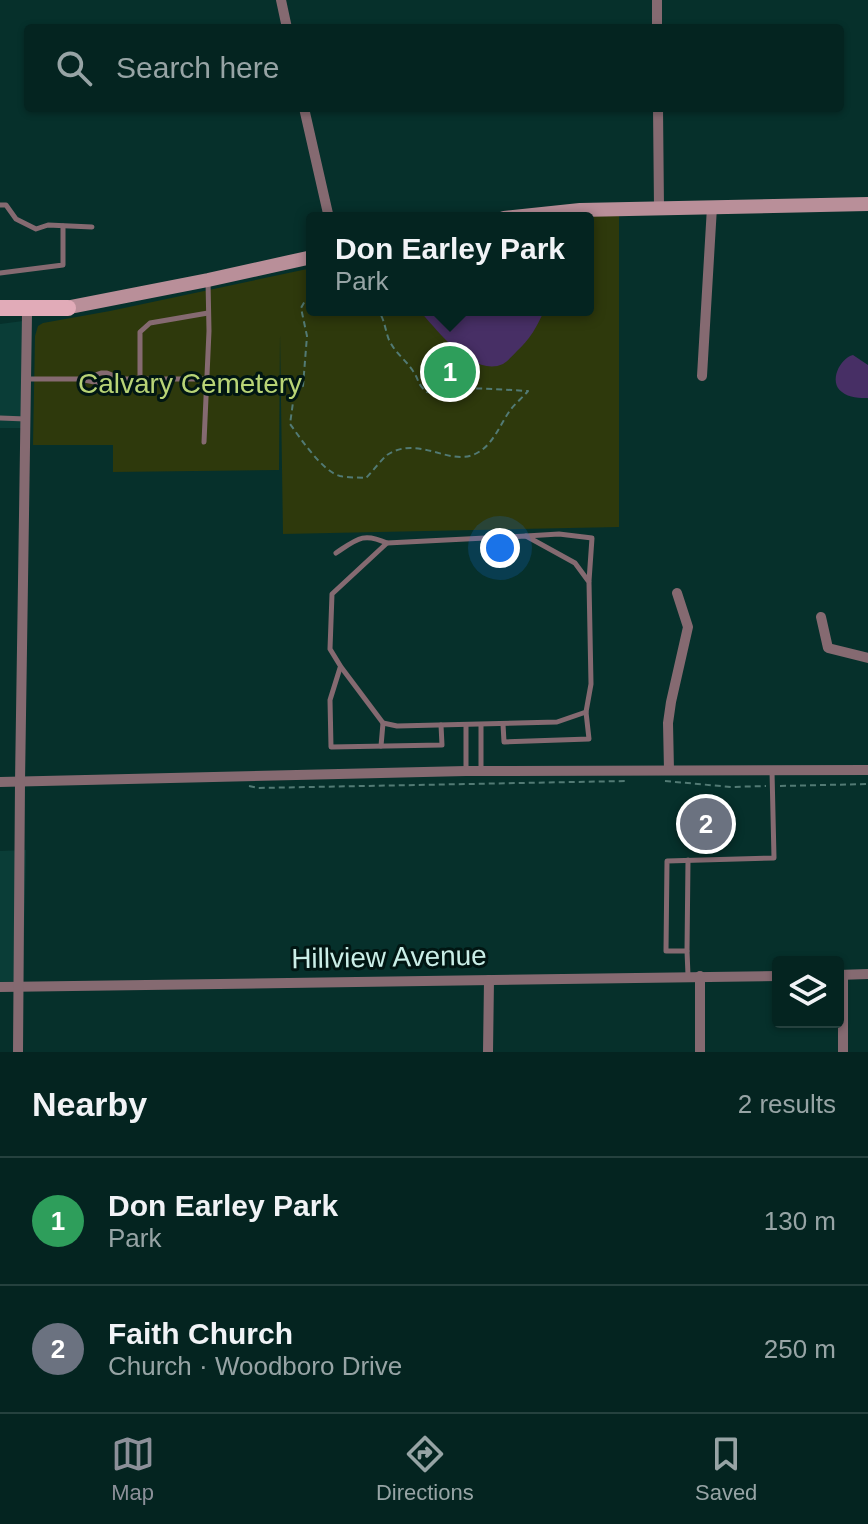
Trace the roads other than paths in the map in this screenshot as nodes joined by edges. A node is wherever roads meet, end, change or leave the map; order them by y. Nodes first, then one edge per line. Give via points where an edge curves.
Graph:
1 (281, 0) edge
2 (657, 0) edge
3 (286, 24) edge
4 (657, 24) edge
5 (305, 112) edge
6 (658, 112) edge
7 (868, 204) edge
8 (0, 205) edge
9 (712, 207) junction
10 (659, 208) junction
11 (328, 212) edge
12 (561, 212) edge
13 (63, 226) junction
14 (92, 227) dead end
15 (306, 258) edge
16 (0, 273) edge
17 (208, 280) junction
18 (0, 308) edge
19 (68, 308) junction
20 (208, 313) junction
21 (27, 314) junction
22 (0, 316) edge
23 (702, 376) dead end
24 (26, 379) junction
25 (83, 379) junction
26 (122, 379) junction
27 (140, 379) junction
28 (206, 379) junction
29 (0, 418) edge
30 (26, 419) junction
31 (204, 442) dead end
32 (526, 536) junction
33 (387, 543) junction
34 (336, 553) dead end
35 (589, 582) junction
36 (677, 593) dead end
37 (821, 617) dead end
38 (868, 658) edge
39 (341, 667) junction
40 (586, 712) junction
41 (383, 723) junction
42 (503, 724) junction
43 (441, 725) junction
44 (466, 725) junction
45 (481, 725) junction
46 (381, 746) junction
47 (669, 770) junction
48 (868, 770) edge
49 (466, 771) junction
50 (481, 771) junction
51 (772, 771) junction
52 (0, 782) edge
53 (20, 782) junction
54 (688, 860) junction
55 (687, 951) junction
56 (868, 974) edge
57 (844, 975) edge
58 (688, 976) junction
59 (700, 976) junction
60 (772, 976) edge
61 (489, 980) junction
62 (17, 986) junction
63 (0, 987) edge
64 (842, 1028) edge
65 (18, 1052) edge
66 (488, 1052) edge
67 (700, 1052) edge
68 (843, 1052) edge

1 - 3 street
2 - 4 street
5 - 11 street
6 - 10 street
7 - 9 main road
8 - 13 lane via 36,229
9 - 10 main road
9 - 23 street
10 - 12 main road
13 - 14 lane
13 - 16 lane via 63,265
15 - 17 main road
17 - 19 main road
17 - 20 lane
18 - 19 main road
19 - 21 main road
20 - 27 lane via 142,329
20 - 28 lane
21 - 22 main road
21 - 24 street
24 - 25 lane
24 - 30 street
25 - 26 lane
25 - 26 lane via 107,373
26 - 27 lane
27 - 28 lane
28 - 31 lane
29 - 30 lane
30 - 53 street
32 - 33 lane
32 - 35 lane via 575,563
32 - 35 lane via 592,538
33 - 34 lane via 373,536 357,539
33 - 39 lane via 332,594 330,649
35 - 40 lane via 591,684
36 - 47 street via 688,627 668,723
37 - 38 street via 828,648
39 - 41 lane
39 - 46 lane via 330,700 331,747
40 - 42 lane via 557,722
40 - 42 lane via 589,739 504,742
41 - 43 lane
41 - 46 lane
42 - 45 lane
43 - 44 lane
43 - 46 lane via 442,745
44 - 45 lane
44 - 49 lane
45 - 50 lane
47 - 50 street
47 - 51 street
48 - 51 street
49 - 50 street
49 - 53 street
51 - 54 lane via 774,858
52 - 53 street
53 - 62 street
54 - 55 lane
54 - 55 lane via 667,861 666,951
55 - 58 lane
56 - 57 street
58 - 59 street, Hillview Avenue
58 - 61 street, Hillview Avenue
59 - 60 street, Hillview Avenue
59 - 67 street
61 - 62 street, Hillview Avenue
61 - 66 street
62 - 63 street, Hillview Avenue
62 - 65 street
64 - 68 street

